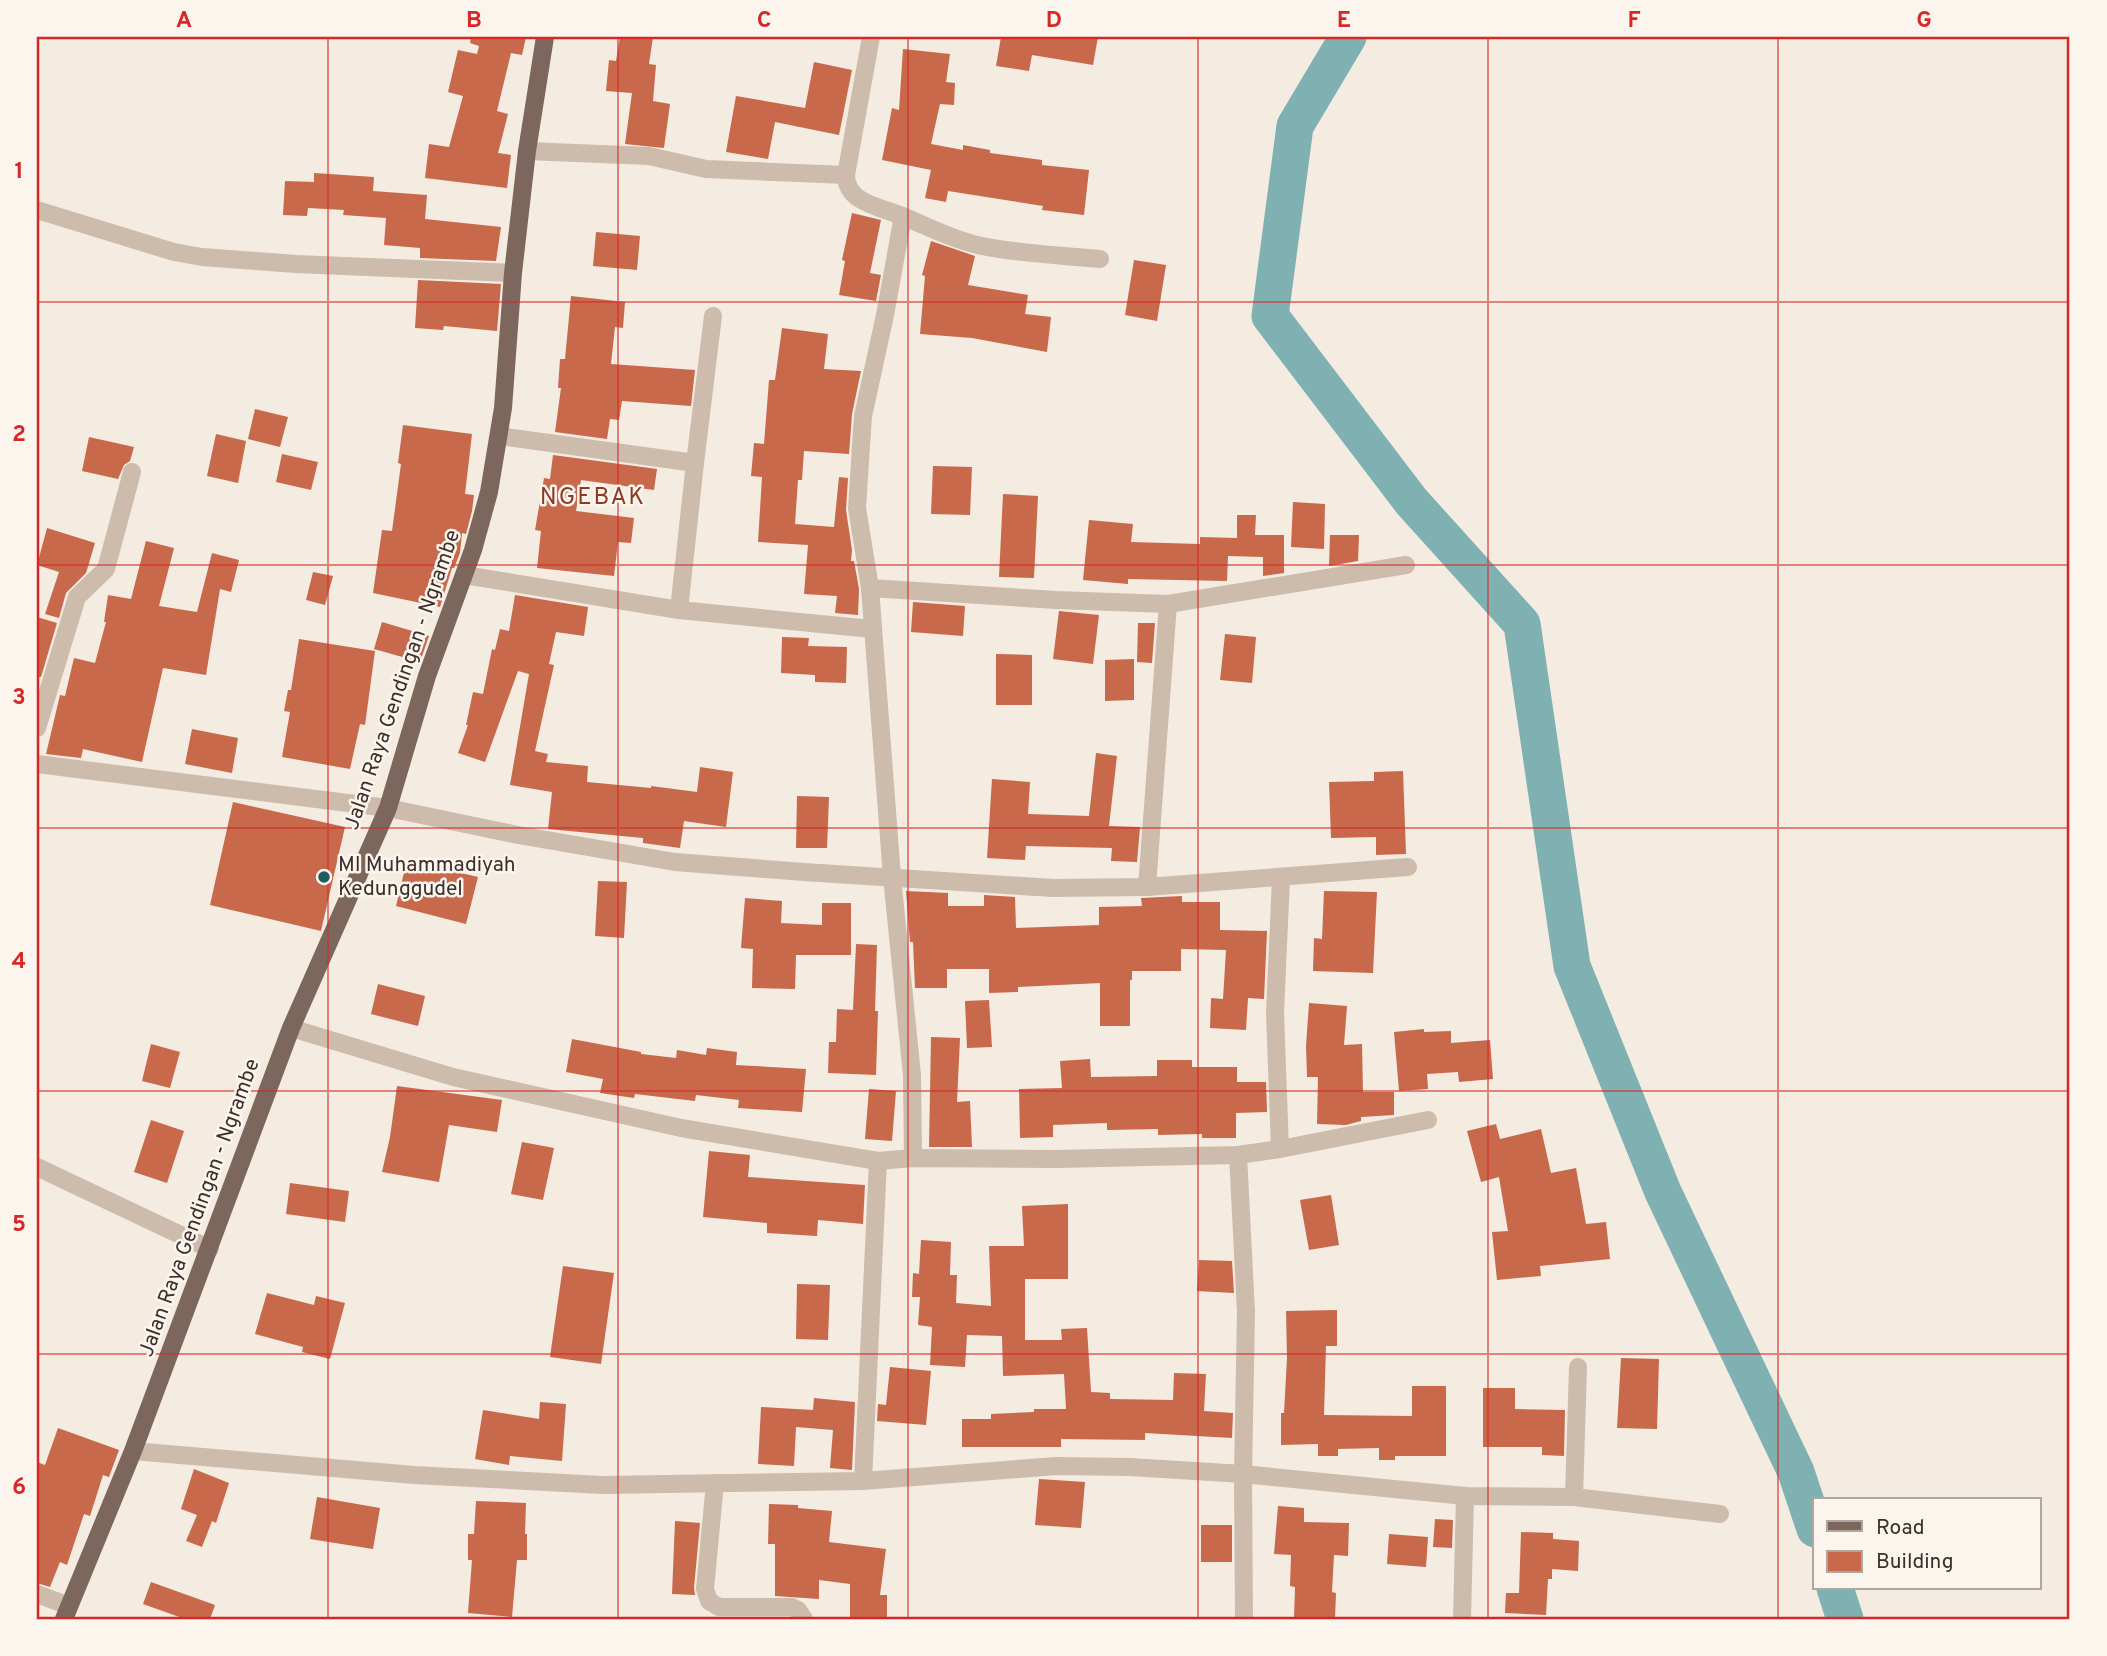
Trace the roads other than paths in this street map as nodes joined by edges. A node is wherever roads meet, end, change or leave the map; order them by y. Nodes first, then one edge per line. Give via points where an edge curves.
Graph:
1 (545, 37) edge
2 (871, 37) edge
3 (527, 151) junction
4 (846, 175) junction
5 (37, 211) edge
6 (903, 216) junction
7 (1100, 259) dead end
8 (513, 273) junction
9 (713, 316) dead end
10 (499, 436) junction
11 (695, 463) junction
12 (132, 472) dead end
13 (1406, 565) dead end
14 (464, 575) junction
15 (870, 587) junction
16 (1168, 604) junction
17 (679, 610) junction
18 (872, 629) junction
19 (37, 728) edge
20 (37, 764) edge
21 (388, 808) junction
22 (1408, 867) dead end
23 (892, 877) junction
24 (1281, 878) junction
25 (1147, 887) junction
26 (291, 1028) junction
27 (1428, 1120) dead end
28 (1280, 1149) junction
29 (1238, 1155) junction
30 (913, 1158) junction
31 (878, 1161) junction
32 (37, 1167) edge
33 (210, 1249) junction
34 (1578, 1367) dead end
35 (133, 1451) junction
36 (1243, 1474) junction
37 (863, 1481) junction
38 (715, 1483) junction
39 (1465, 1496) junction
40 (1574, 1497) junction
41 (1720, 1514) dead end
42 (37, 1594) edge
43 (67, 1613) edge
44 (804, 1619) edge
45 (1244, 1619) edge
46 (1462, 1619) edge

1 - 3 main road, Jalan Raya Gendingan - Ngrambe
2 - 4 street
3 - 4 street via 649,156 706,169
3 - 8 main road, Jalan Raya Gendingan - Ngrambe
4 - 6 street via 856,197
5 - 8 street via 202,257
6 - 7 street via 983,246
6 - 15 street via 863,416 857,508
8 - 10 main road, Jalan Raya Gendingan - Ngrambe
9 - 11 street
10 - 11 street
10 - 14 main road, Jalan Raya Gendingan - Ngrambe via 489,492
11 - 17 street
12 - 19 street via 106,569 78,597
13 - 16 street
14 - 17 street
14 - 21 main road, Jalan Raya Gendingan - Ngrambe via 427,676
15 - 16 street
15 - 18 street
16 - 25 street
17 - 18 street
18 - 23 street
20 - 21 street
21 - 23 street via 675,862
21 - 26 main road, Jalan Raya Gendingan - Ngrambe
22 - 24 street
23 - 25 street via 1053,888
23 - 30 street via 912,1075
24 - 25 street
24 - 28 street via 1275,1013
26 - 31 street via 453,1077 681,1128
26 - 33 main road, Jalan Raya Gendingan - Ngrambe
27 - 28 street
28 - 29 street
29 - 30 street
29 - 36 street via 1246,1312
30 - 31 street
31 - 37 street
32 - 33 street
33 - 35 main road, Jalan Raya Gendingan - Ngrambe
34 - 40 street
35 - 38 street via 414,1475 602,1485
35 - 43 main road, Jalan Raya Gendingan - Ngrambe
36 - 37 street via 1056,1466
36 - 39 street
36 - 45 street
37 - 38 street
38 - 44 street via 705,1589 709,1601 719,1607 792,1607
39 - 40 street
39 - 46 street
40 - 41 street
42 - 43 street

